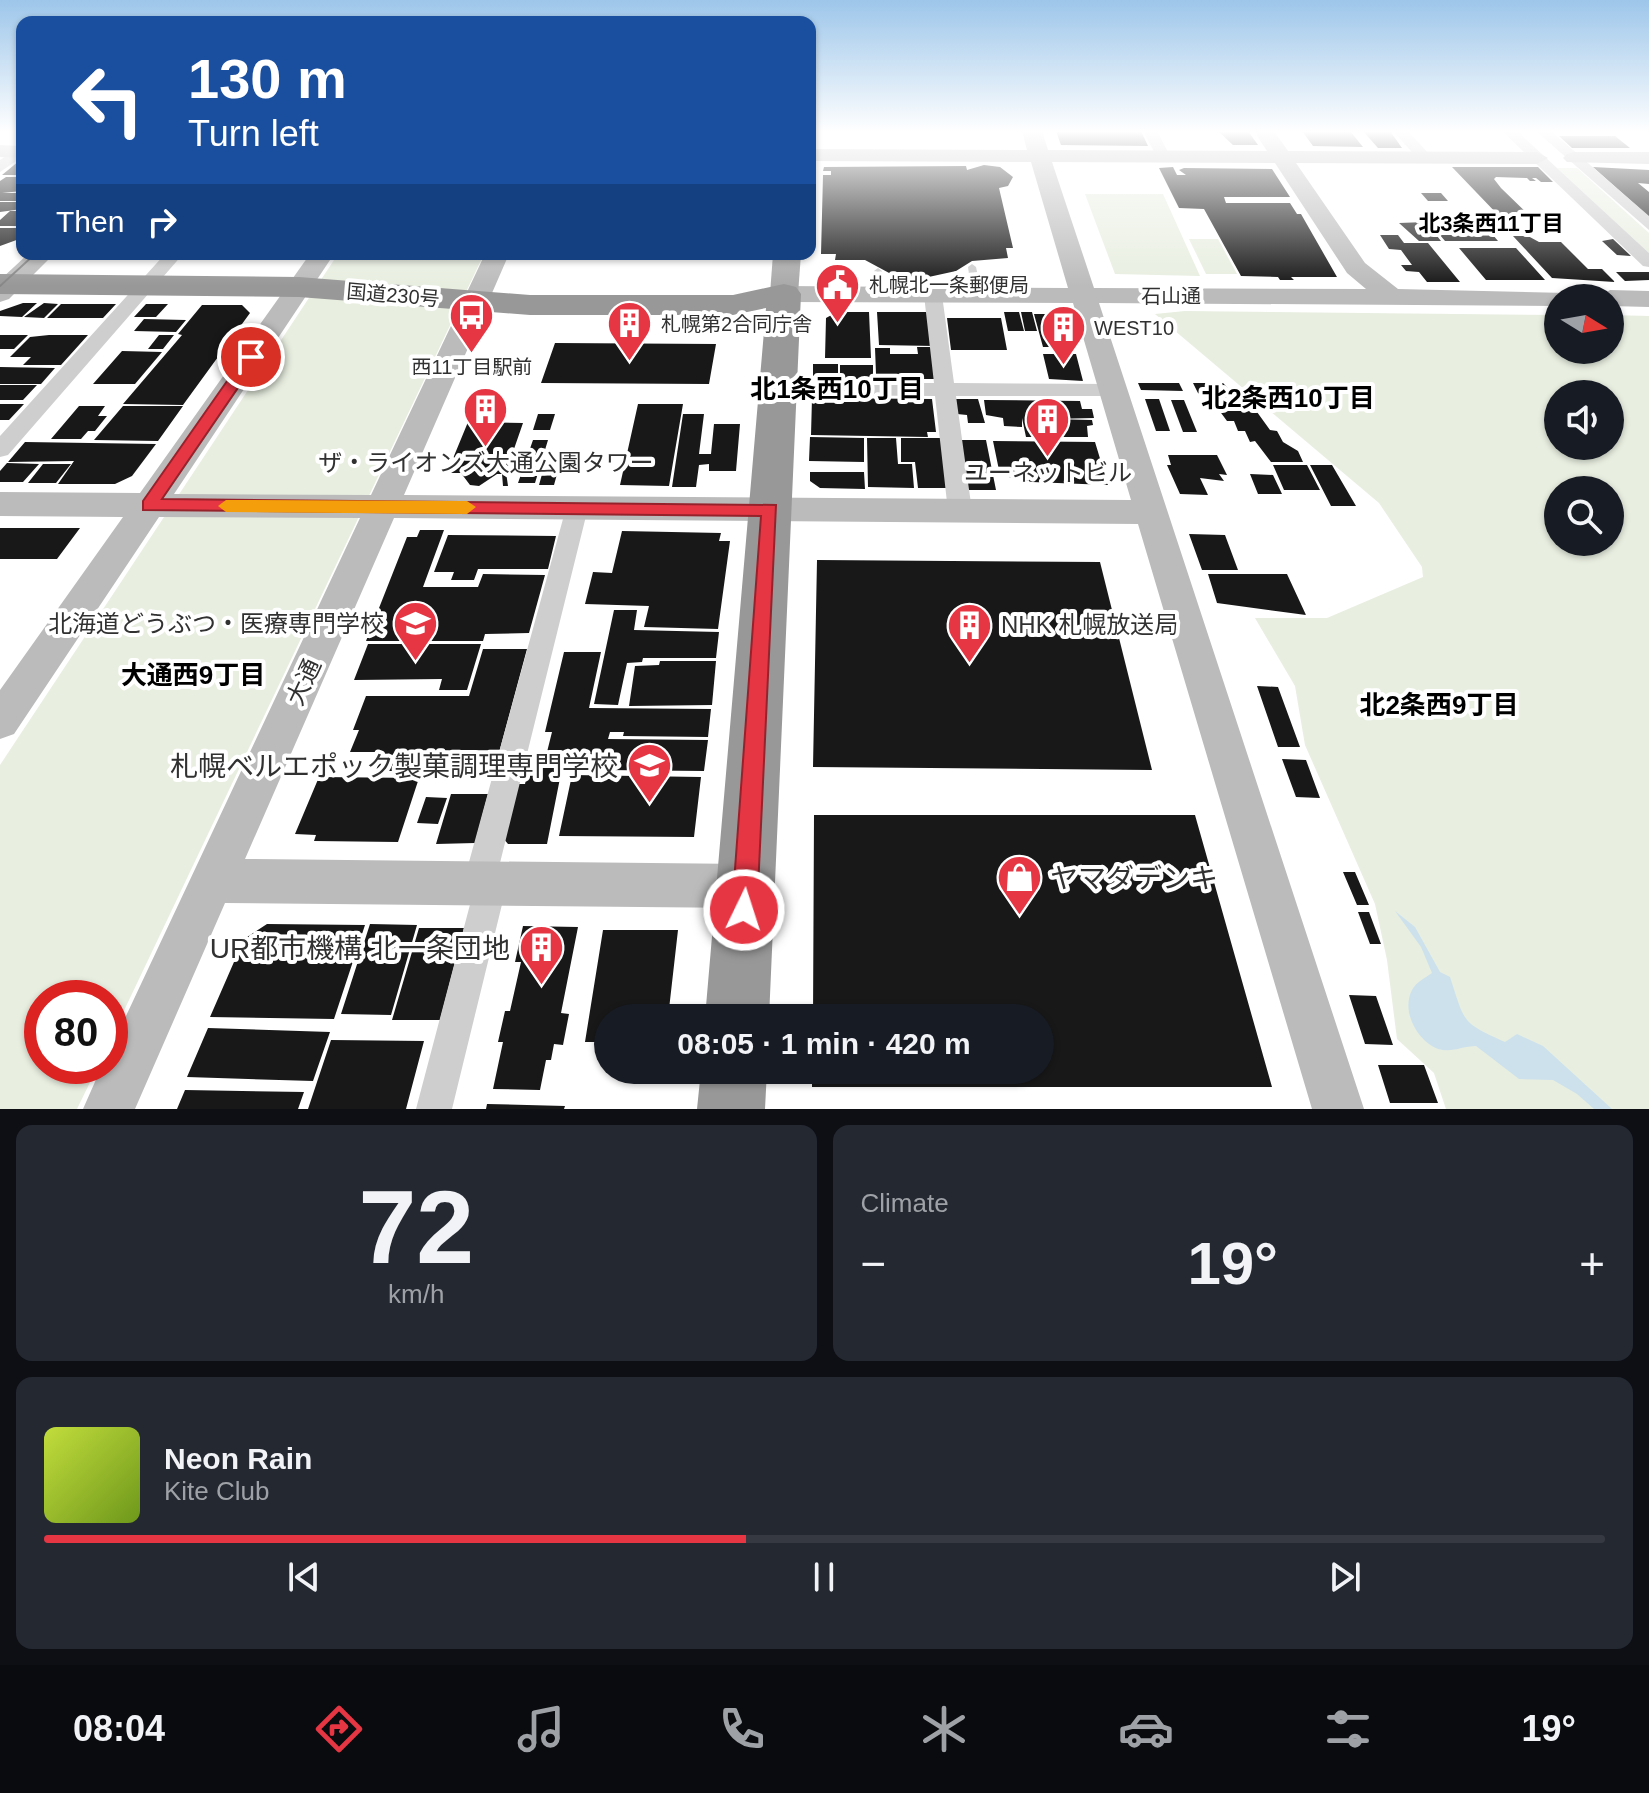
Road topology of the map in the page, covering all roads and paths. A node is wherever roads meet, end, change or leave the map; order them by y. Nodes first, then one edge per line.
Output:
1 (1048, 183) edge
2 (1308, 183) edge
3 (1564, 183) edge
4 (1602, 183) edge
5 (1649, 225) edge
6 (1649, 262) edge
7 (972, 267) dead end
8 (162, 268) edge
9 (13, 270) edge
10 (312, 270) edge
11 (786, 274) edge
12 (486, 278) edge
13 (933, 295) junction
14 (977, 295) junction
15 (1084, 296) junction
16 (1391, 297) junction
17 (1544, 298) edge
18 (1624, 298) edge
19 (1649, 299) edge
20 (778, 389) junction
21 (944, 390) junction
22 (1113, 390) junction
23 (0, 450) edge
24 (0, 504) edge
25 (149, 505) junction
26 (383, 507) junction
27 (577, 508) junction
28 (770, 510) junction
29 (960, 511) junction
30 (1151, 512) junction
31 (0, 722) edge
32 (213, 881) junction
33 (485, 884) junction
34 (746, 886) junction
35 (738, 1004) edge
36 (733, 1084) edge
37 (109, 1109) edge
38 (434, 1109) edge
39 (731, 1109) edge
40 (1338, 1109) edge

1 - 15 street
2 - 16 street
3 - 6 street
4 - 5 street
7 - 14 lane
8 - 9 highway, 国道230号
8 - 10 highway, 国道230号
8 - 23 street
10 - 12 highway, 国道230号
10 - 25 street
11 - 12 highway, 国道230号
11 - 13 street, 石山通
11 - 20 highway
12 - 26 street, 大通
13 - 14 street, 石山通
13 - 21 street
14 - 15 street, 石山通
15 - 16 street, 石山通
15 - 22 street
16 - 17 street, 石山通
18 - 19 street
20 - 21 street
20 - 28 highway
21 - 22 street
21 - 29 street
22 - 30 street
24 - 25 street
25 - 26 street
25 - 31 street
26 - 27 street
26 - 32 street, 大通
27 - 28 street
27 - 33 street
28 - 29 street
28 - 34 highway
29 - 30 street
30 - 40 street
32 - 33 street
32 - 37 street, 大通
33 - 34 street
33 - 38 street
34 - 35 highway
36 - 39 highway

